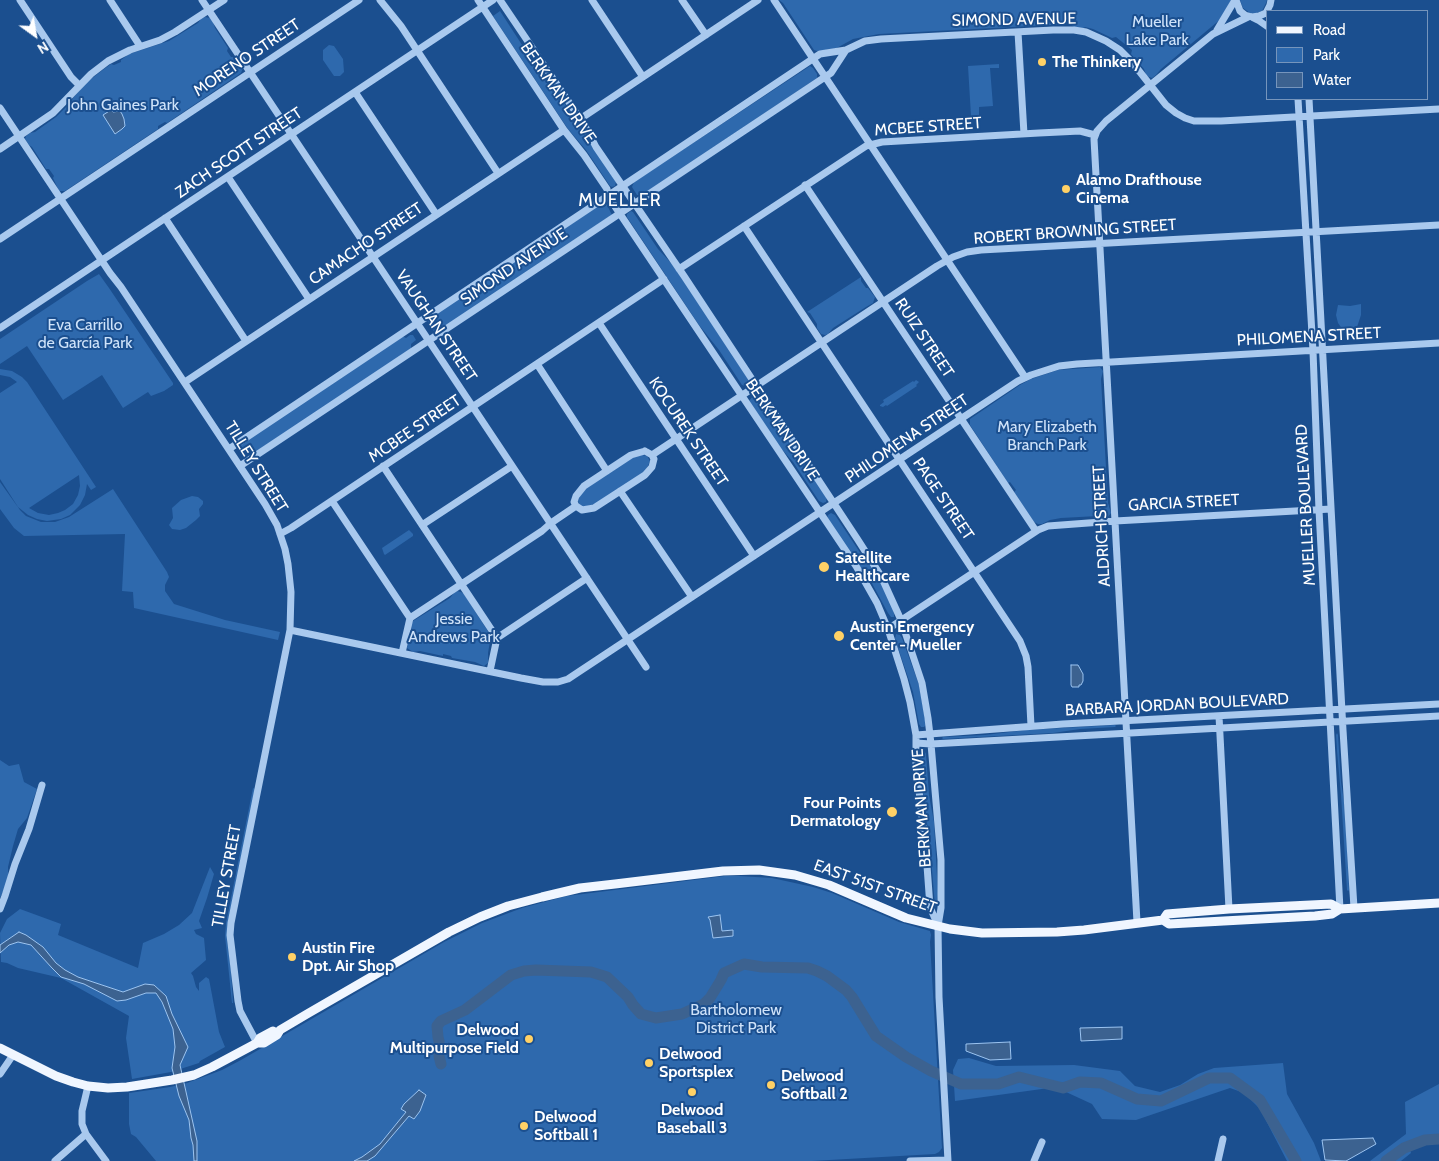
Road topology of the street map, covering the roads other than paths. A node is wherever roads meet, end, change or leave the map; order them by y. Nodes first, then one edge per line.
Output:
1 (20, 0) edge
2 (110, 0) edge
3 (202, 0) edge
4 (224, 0) edge
5 (359, 0) edge
6 (380, 0) edge
7 (478, 0) edge
8 (493, 0) edge
9 (500, 0) edge
10 (592, 0) edge
11 (682, 0) edge
12 (758, 0) edge
13 (774, 0) edge
14 (1235, 0) edge
15 (482, 7) junction
16 (209, 10) junction
17 (1266, 12) edge
18 (1250, 17) junction
19 (1266, 26) edge
20 (1018, 32) junction
21 (1213, 34) junction
22 (706, 35) junction
23 (140, 46) junction
24 (418, 50) junction
25 (846, 50) junction
26 (813, 59) junction
27 (250, 72) junction
28 (643, 77) junction
29 (825, 77) junction
30 (1150, 85) junction
31 (79, 86) junction
32 (355, 92) junction
33 (1298, 100) edge
34 (1309, 100) edge
35 (0, 108) edge
36 (1439, 109) edge
37 (1299, 116) junction
38 (1310, 116) junction
39 (580, 119) junction
40 (564, 130) junction
41 (292, 134) junction
42 (1024, 134) junction
43 (1095, 135) junction
44 (19, 136) junction
45 (871, 144) junction
46 (0, 149) edge
47 (498, 172) junction
48 (228, 176) junction
49 (806, 185) junction
50 (623, 186) junction
51 (608, 196) junction
52 (60, 199) junction
53 (635, 203) junction
54 (620, 213) junction
55 (436, 214) junction
56 (165, 218) junction
57 (1439, 225) edge
58 (744, 226) junction
59 (1317, 231) junction
60 (1306, 232) junction
61 (0, 239) edge
62 (1100, 243) junction
63 (373, 257) junction
64 (948, 260) junction
65 (102, 261) junction
66 (679, 269) junction
67 (664, 279) junction
68 (309, 299) junction
69 (883, 302) junction
70 (417, 323) junction
71 (599, 323) junction
72 (0, 328) edge
73 (428, 340) junction
74 (246, 341) junction
75 (822, 343) junction
76 (1439, 343) edge
77 (1323, 350) junction
78 (1313, 351) junction
79 (1106, 363) junction
80 (537, 364) junction
81 (1025, 377) junction
82 (185, 382) junction
83 (756, 386) junction
84 (743, 395) junction
85 (473, 407) junction
86 (961, 419) junction
87 (676, 440) junction
88 (229, 448) junction
89 (652, 455) junction
90 (900, 460) junction
91 (240, 466) junction
92 (384, 466) junction
93 (512, 466) junction
94 (607, 471) junction
95 (620, 491) junction
96 (332, 501) junction
97 (834, 504) junction
98 (576, 506) junction
99 (1332, 509) junction
100 (1319, 510) junction
101 (821, 513) junction
102 (1115, 521) junction
103 (551, 523) junction
104 (422, 525) junction
105 (1036, 531) junction
106 (280, 534) junction
107 (754, 556) junction
108 (974, 571) junction
109 (587, 578) junction
110 (462, 584) junction
111 (692, 597) junction
112 (410, 618) junction
113 (901, 620) junction
114 (888, 629) junction
115 (290, 630) junction
116 (497, 638) junction
117 (628, 640) junction
118 (402, 652) junction
119 (646, 667) dead end
120 (490, 671) junction
121 (1439, 704) edge
122 (1329, 710) junction
123 (1342, 710) junction
124 (1219, 716) junction
125 (1439, 716) edge
126 (1126, 721) junction
127 (1343, 721) junction
128 (1330, 722) junction
129 (1031, 726) junction
130 (1220, 728) junction
131 (1126, 733) junction
132 (930, 734) junction
133 (916, 739) junction
134 (931, 744) junction
135 (42, 785) dead end
136 (1439, 904) edge
137 (0, 908) edge
138 (1354, 908) junction
139 (1229, 909) junction
140 (1340, 909) junction
141 (1163, 920) junction
142 (1137, 922) junction
143 (938, 926) junction
144 (257, 1043) junction
145 (0, 1048) edge
146 (13, 1055) junction
147 (0, 1074) edge
148 (88, 1086) junction
149 (86, 1134) junction
150 (1223, 1139) dead end
151 (1042, 1142) dead end
152 (948, 1160) edge
153 (55, 1161) edge
154 (106, 1161) edge
155 (910, 1161) edge
156 (1034, 1161) edge
157 (1218, 1161) edge

1 - 31 street
2 - 23 street
3 - 16 street, VAUGHAN STREET
4 - 16 street
5 - 27 street, MORENO STREET
6 - 24 street
7 - 15 street, BERKMAN DRIVE
8 - 15 street, ZACH SCOTT STREET
9 - 39 street, BERKMAN DRIVE
10 - 28 street
11 - 22 street
12 - 22 street
13 - 26 street
14 - 18 street
14 - 21 street
15 - 24 street, ZACH SCOTT STREET
15 - 40 street, BERKMAN DRIVE
16 - 23 street
16 - 27 street, VAUGHAN STREET
17 - 18 street
18 - 19 street
18 - 21 street
20 - 25 street, SIMOND AVENUE
20 - 30 street, SIMOND AVENUE
20 - 42 street
21 - 30 street
22 - 28 street
23 - 31 street
24 - 32 street, ZACH SCOTT STREET
24 - 47 street
25 - 26 street, SIMOND AVENUE
25 - 29 street, SIMOND AVENUE
26 - 29 street
26 - 50 street, SIMOND AVENUE
27 - 41 street, VAUGHAN STREET
27 - 52 street, MORENO STREET
28 - 39 street
29 - 45 street
29 - 53 street, SIMOND AVENUE
30 - 37 street, SIMOND AVENUE
30 - 43 street
31 - 44 street
32 - 41 street, ZACH SCOTT STREET
32 - 55 street
33 - 37 street, MUELLER BOULEVARD
34 - 38 street, MUELLER BOULEVARD
35 - 44 street, TILLEY STREET
36 - 38 street, SIMOND AVENUE
37 - 38 street, SIMOND AVENUE
37 - 60 street, MUELLER BOULEVARD
38 - 59 street, MUELLER BOULEVARD
39 - 50 street, BERKMAN DRIVE
40 - 47 street, CAMACHO STREET
40 - 51 street, BERKMAN DRIVE
41 - 48 street, ZACH SCOTT STREET
41 - 63 street, VAUGHAN STREET
42 - 43 street, MCBEE STREET
42 - 45 street, MCBEE STREET
43 - 62 street, ALDRICH STREET
44 - 46 street
44 - 52 street, TILLEY STREET
45 - 49 street, MCBEE STREET
45 - 64 street
47 - 55 street, CAMACHO STREET
48 - 56 street, ZACH SCOTT STREET
48 - 68 street
49 - 58 street, MCBEE STREET
49 - 69 street, RUIZ STREET
50 - 51 street, SIMOND AVENUE
50 - 53 street, BERKMAN DRIVE
51 - 54 street, BERKMAN DRIVE
51 - 70 street, SIMOND AVENUE
52 - 61 street, MORENO STREET
52 - 65 street, TILLEY STREET
53 - 54 street, SIMOND AVENUE
53 - 66 street, BERKMAN DRIVE
54 - 67 street, BERKMAN DRIVE
54 - 73 street, SIMOND AVENUE
55 - 63 street, CAMACHO STREET
56 - 65 street, ZACH SCOTT STREET
56 - 74 street
57 - 59 street, ROBERT BROWNING STREET
58 - 66 street, MCBEE STREET
58 - 75 street, PAGE STREET
59 - 60 street, ROBERT BROWNING STREET
59 - 77 street, MUELLER BOULEVARD
60 - 62 street, ROBERT BROWNING STREET
60 - 78 street, MUELLER BOULEVARD
62 - 64 street, ROBERT BROWNING STREET
62 - 79 street, ALDRICH STREET
63 - 68 street, CAMACHO STREET
63 - 70 street, VAUGHAN STREET
64 - 69 street, ROBERT BROWNING STREET
64 - 81 street
65 - 72 street, ZACH SCOTT STREET
65 - 82 street, TILLEY STREET
66 - 83 street, BERKMAN DRIVE
67 - 71 street, MCBEE STREET
67 - 84 street, BERKMAN DRIVE
68 - 74 street, CAMACHO STREET
69 - 75 street, ROBERT BROWNING STREET
69 - 86 street, RUIZ STREET
70 - 73 street, VAUGHAN STREET
70 - 88 street, SIMOND AVENUE
71 - 80 street, MCBEE STREET
71 - 87 street, KOCUREK STREET
73 - 85 street, VAUGHAN STREET
73 - 91 street, SIMOND AVENUE
74 - 82 street, CAMACHO STREET
75 - 83 street, ROBERT BROWNING STREET
75 - 90 street, PAGE STREET
76 - 77 street, PHILOMENA STREET
77 - 78 street, PHILOMENA STREET
77 - 99 street, MUELLER BOULEVARD
78 - 79 street, PHILOMENA STREET
78 - 100 street, MUELLER BOULEVARD
79 - 81 street, PHILOMENA STREET
79 - 102 street, ALDRICH STREET
80 - 85 street, MCBEE STREET
80 - 94 street
81 - 86 street, PHILOMENA STREET
82 - 88 street, TILLEY STREET
83 - 84 street, ROBERT BROWNING STREET
83 - 97 street, BERKMAN DRIVE
84 - 87 street, ROBERT BROWNING STREET
84 - 101 street, BERKMAN DRIVE
85 - 92 street, MCBEE STREET
85 - 93 street, VAUGHAN STREET
86 - 90 street, PHILOMENA STREET
86 - 105 street, RUIZ STREET
87 - 89 street, ROBERT BROWNING STREET
87 - 107 street, KOCUREK STREET
88 - 91 street, TILLEY STREET
89 - 94 street, ROBERT BROWNING STREET
89 - 95 street
90 - 97 street, PHILOMENA STREET
90 - 108 street, PAGE STREET
91 - 106 street, TILLEY STREET
92 - 96 street, MCBEE STREET
92 - 104 street
93 - 103 street, VAUGHAN STREET
93 - 104 street
94 - 98 street, ROBERT BROWNING STREET
95 - 98 street
95 - 111 street
96 - 106 street, MCBEE STREET
96 - 112 street
97 - 101 street, PHILOMENA STREET
97 - 113 street, BERKMAN DRIVE
98 - 103 street
99 - 100 street, GARCIA STREET
99 - 123 street, MUELLER BOULEVARD
100 - 102 street, GARCIA STREET
100 - 122 street, MUELLER BOULEVARD
101 - 107 street, PHILOMENA STREET
101 - 114 street, BERKMAN DRIVE
102 - 105 street, GARCIA STREET
102 - 126 street, ALDRICH STREET
103 - 109 street, VAUGHAN STREET
103 - 110 street
104 - 110 street
105 - 108 street, GARCIA STREET
106 - 115 street, TILLEY STREET
107 - 111 street, PHILOMENA STREET
108 - 113 street, GARCIA STREET
108 - 129 street, PAGE STREET
109 - 116 street
109 - 117 street, VAUGHAN STREET
110 - 112 street
110 - 116 street
111 - 117 street, PHILOMENA STREET
112 - 118 street
113 - 114 street, GARCIA STREET
113 - 132 street, BERKMAN DRIVE
114 - 133 street, BERKMAN DRIVE
115 - 118 street, PHILOMENA STREET
115 - 144 street, TILLEY STREET
116 - 120 street
117 - 119 street, VAUGHAN STREET
117 - 120 street, PHILOMENA STREET
118 - 120 street, PHILOMENA STREET
121 - 123 street, BARBARA JORDAN BOULEVARD
122 - 123 street, BARBARA JORDAN BOULEVARD
122 - 124 street, BARBARA JORDAN BOULEVARD
122 - 128 street, MUELLER BOULEVARD
123 - 127 street, MUELLER BOULEVARD
124 - 126 street, BARBARA JORDAN BOULEVARD
124 - 130 street
125 - 127 street, BARBARA JORDAN BOULEVARD
126 - 129 street, BARBARA JORDAN BOULEVARD
126 - 131 street, ALDRICH STREET
127 - 128 street, BARBARA JORDAN BOULEVARD
127 - 138 street, MUELLER BOULEVARD
128 - 130 street, BARBARA JORDAN BOULEVARD
128 - 140 street, MUELLER BOULEVARD
129 - 132 street, BARBARA JORDAN BOULEVARD
130 - 131 street, BARBARA JORDAN BOULEVARD
130 - 139 street
131 - 134 street, BARBARA JORDAN BOULEVARD
131 - 142 street, ALDRICH STREET
132 - 133 street, BARBARA JORDAN BOULEVARD
132 - 134 street, BERKMAN DRIVE
133 - 134 street, BARBARA JORDAN BOULEVARD
133 - 143 street, BERKMAN DRIVE
134 - 143 street, BERKMAN DRIVE
135 - 137 street
136 - 138 main road, EAST 51ST STREET
138 - 140 main road, EAST 51ST STREET
139 - 140 main road, EAST 51ST STREET
139 - 141 main road, EAST 51ST STREET
140 - 141 main road, EAST 51ST STREET
141 - 142 main road, EAST 51ST STREET
142 - 143 main road, EAST 51ST STREET
143 - 144 main road, EAST 51ST STREET
143 - 152 street, BERKMAN DRIVE
144 - 148 main road, EAST 51ST STREET
145 - 146 main road, EAST 51ST STREET
146 - 147 street
146 - 148 main road, EAST 51ST STREET
148 - 149 street
149 - 153 street
149 - 154 street
150 - 157 street
151 - 156 street
152 - 155 street

